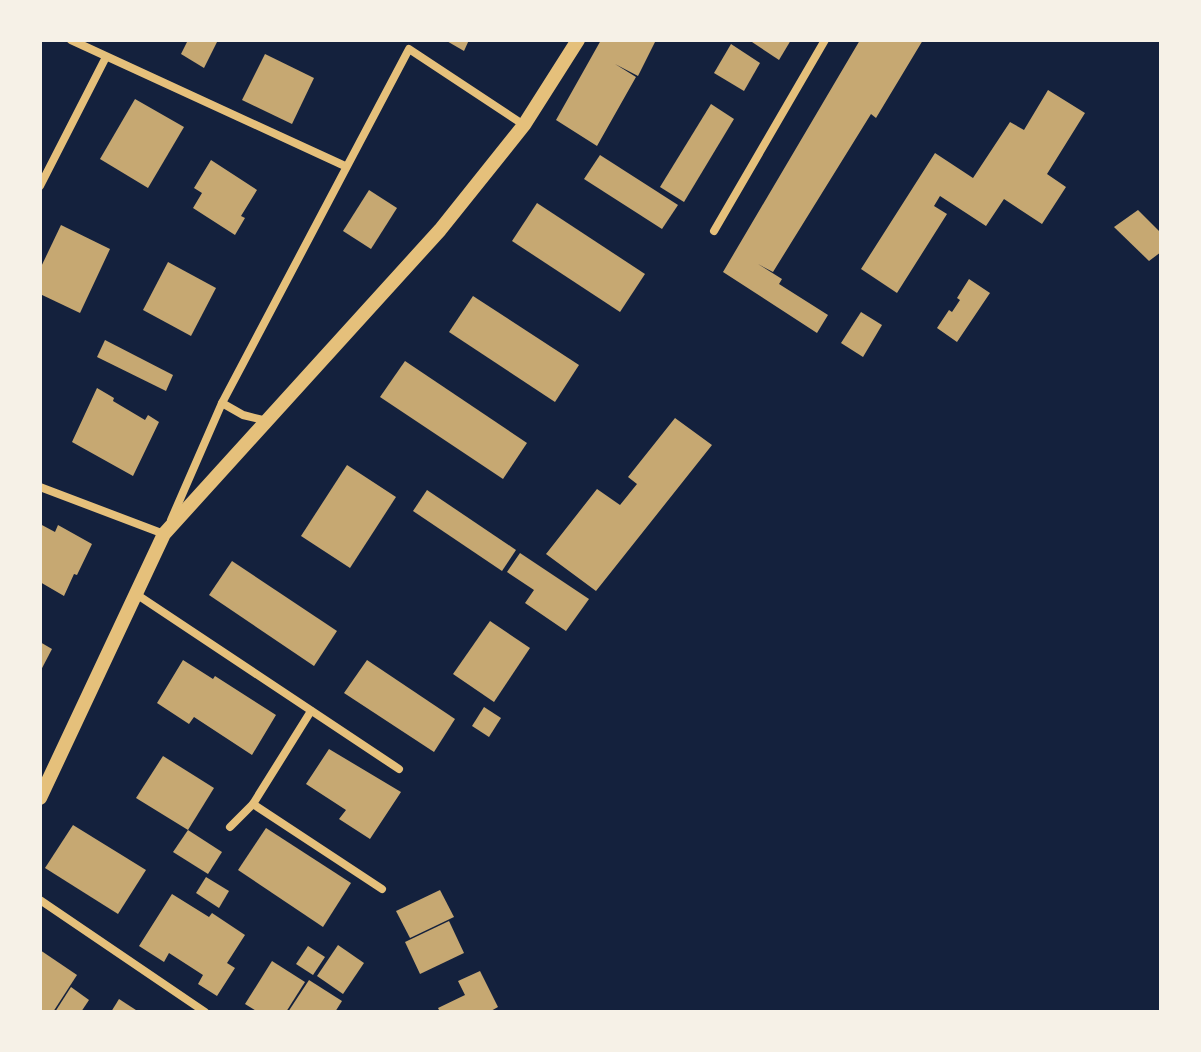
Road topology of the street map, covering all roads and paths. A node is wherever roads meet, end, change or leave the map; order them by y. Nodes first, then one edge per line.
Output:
1 (71, 40) edge
2 (578, 40) edge
3 (825, 40) edge
4 (106, 57) junction
5 (524, 125) junction
6 (345, 166) junction
7 (40, 186) edge
8 (714, 231) dead end
9 (222, 403) junction
10 (267, 421) junction
11 (40, 487) edge
12 (164, 534) junction
13 (136, 594) junction
14 (311, 711) junction
15 (399, 769) dead end
16 (40, 798) edge
17 (253, 804) junction
18 (230, 827) dead end
19 (382, 889) dead end
20 (40, 900) edge
21 (205, 1012) edge

1 - 4 street
2 - 5 street
3 - 8 street
4 - 6 street
4 - 7 street
5 - 6 street
5 - 10 street
6 - 9 street
9 - 10 street
9 - 12 street
10 - 12 street
11 - 12 street
12 - 13 street
13 - 14 street
13 - 16 street
14 - 15 street
14 - 17 street
17 - 18 street
17 - 19 street
20 - 21 street

